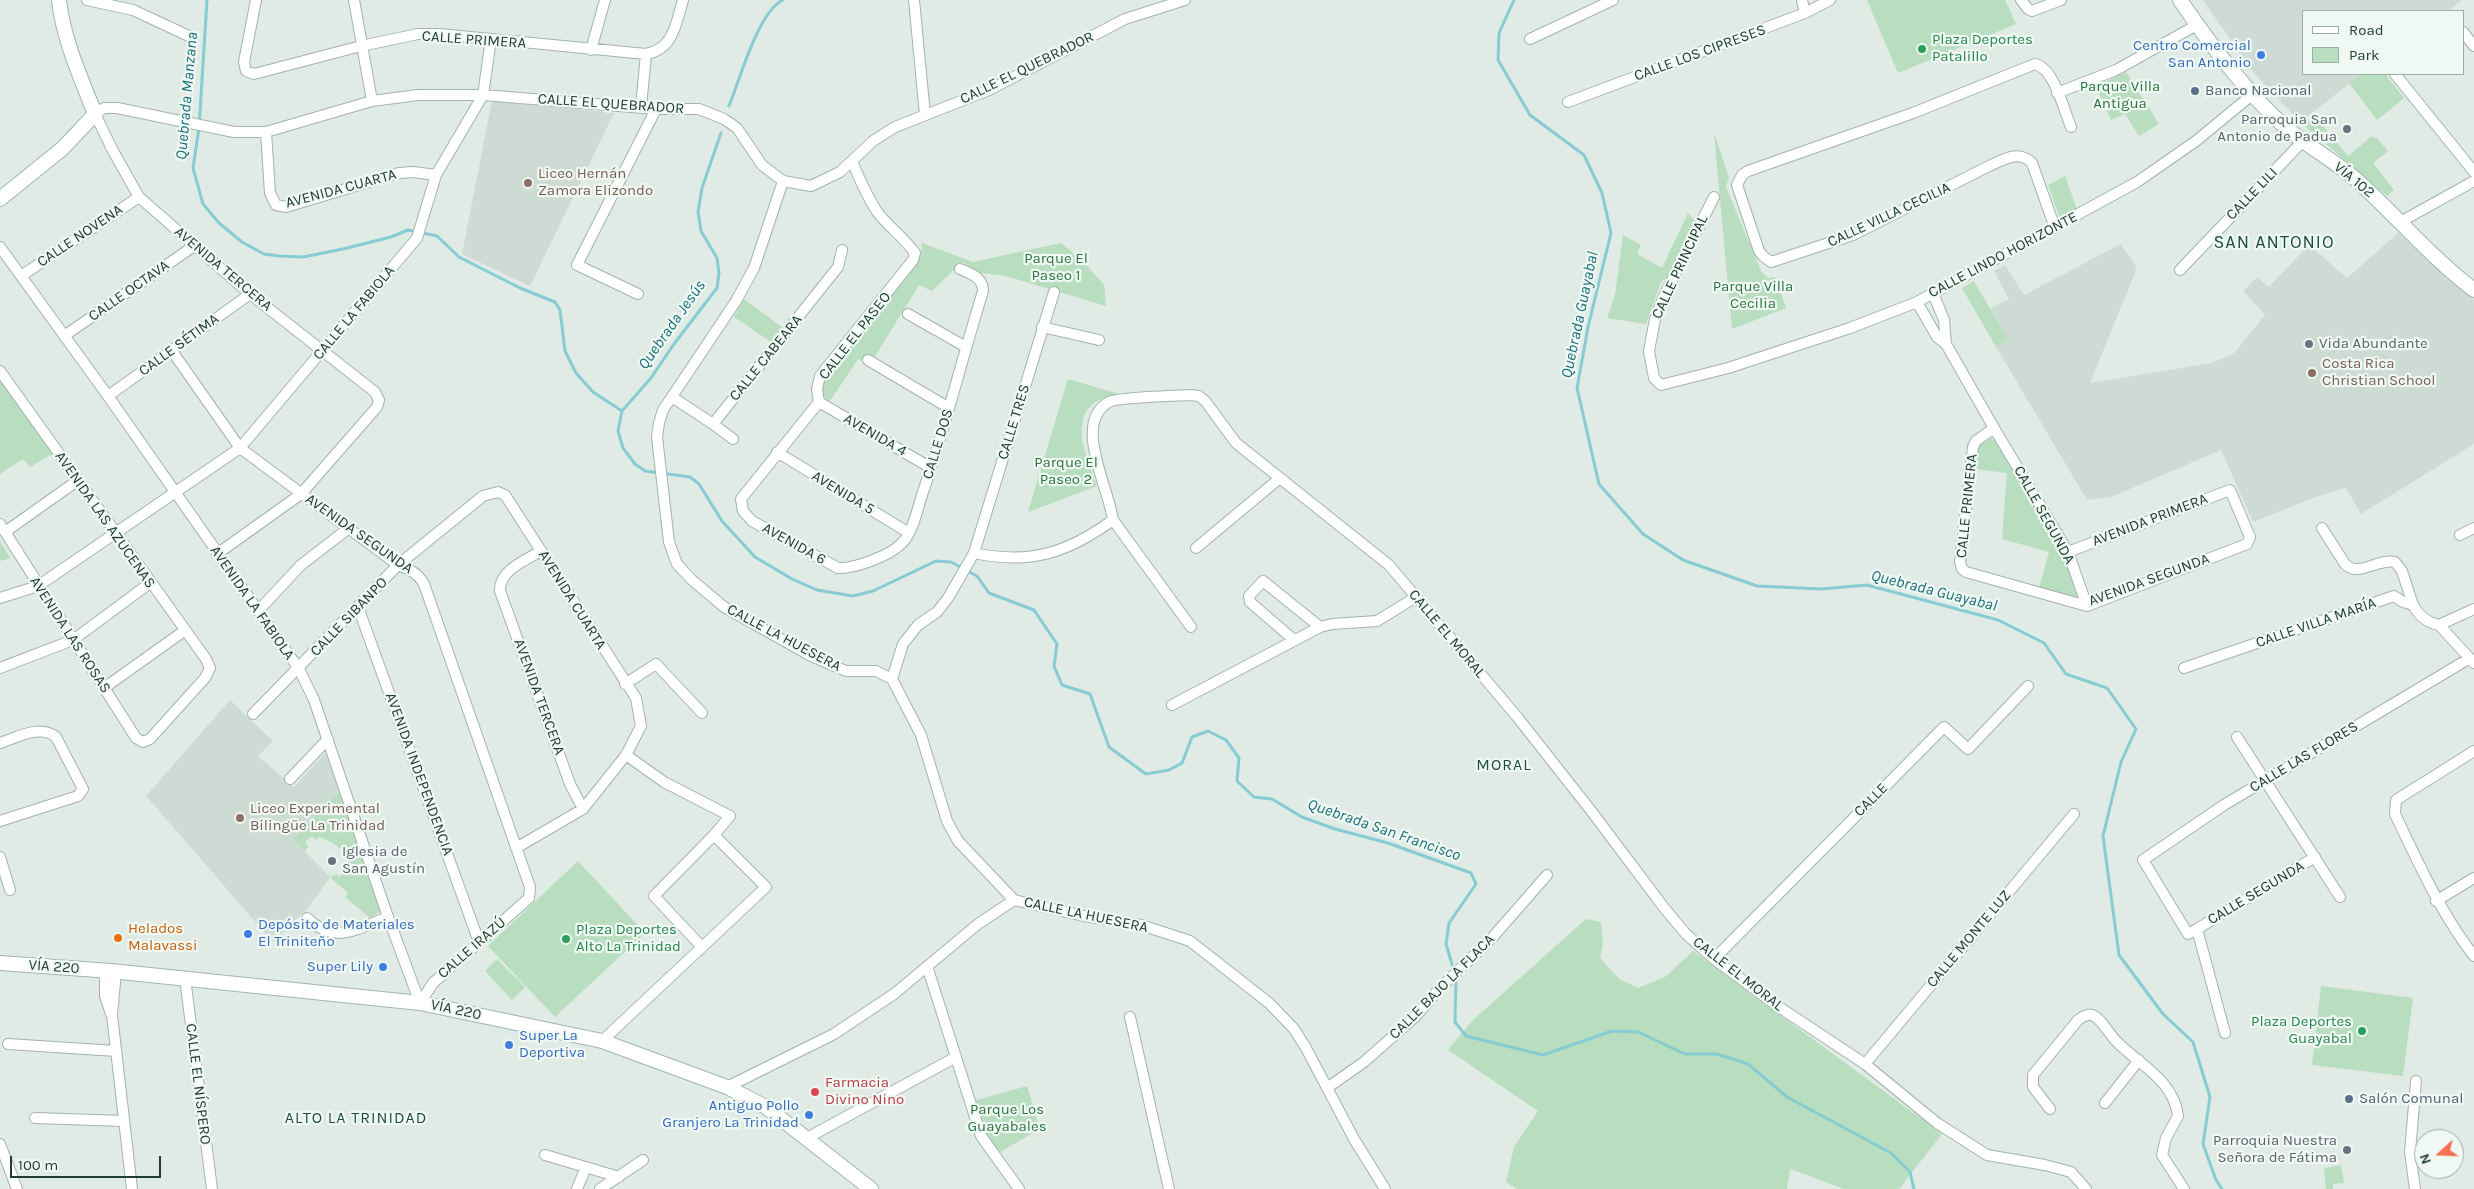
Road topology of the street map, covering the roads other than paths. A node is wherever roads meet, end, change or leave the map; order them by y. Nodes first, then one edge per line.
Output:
1 (59, 0) edge
2 (87, 0) edge
3 (256, 0) edge
4 (354, 0) edge
5 (605, 0) edge
6 (683, 0) edge
7 (914, 0) edge
8 (1185, 0) edge
9 (1613, 0) edge
10 (1802, 0) edge
11 (1830, 0) edge
12 (2021, 0) edge
13 (2061, 0) edge
14 (2180, 0) edge
15 (130, 4) edge
16 (1805, 14) junction
17 (2197, 25) junction
18 (2464, 33) edge
19 (193, 38) dead end
20 (1530, 39) dead end
21 (492, 40) junction
22 (361, 46) junction
23 (2474, 46) edge
24 (591, 50) junction
25 (646, 54) junction
26 (2396, 75) edge
27 (2058, 93) junction
28 (2253, 94) junction
29 (483, 95) junction
30 (372, 102) junction
31 (1568, 102) dead end
32 (641, 107) junction
33 (656, 109) junction
34 (95, 114) junction
35 (925, 114) junction
36 (2070, 127) dead end
37 (266, 132) junction
38 (2303, 141) junction
39 (852, 161) junction
40 (2474, 172) edge
41 (436, 175) junction
42 (783, 181) junction
43 (2474, 181) edge
44 (139, 197) junction
45 (1714, 197) dead end
46 (0, 199) edge
47 (2402, 221) junction
48 (2055, 228) junction
49 (194, 246) junction
50 (0, 247) edge
51 (842, 250) dead end
52 (960, 268) dead end
53 (2180, 270) dead end
54 (21, 276) junction
55 (2474, 290) edge
56 (1054, 292) dead end
57 (1933, 293) junction
58 (250, 294) junction
59 (638, 294) dead end
60 (1916, 302) junction
61 (908, 314) dead end
62 (1042, 327) junction
63 (64, 336) junction
64 (1099, 340) dead end
65 (1946, 344) junction
66 (966, 347) junction
67 (172, 351) junction
68 (322, 351) junction
69 (868, 360) dead end
70 (1728, 368) joint
71 (0, 371) edge
72 (108, 396) junction
73 (672, 397) junction
74 (819, 402) junction
75 (949, 408) junction
76 (713, 424) junction
77 (1994, 428) junction
78 (734, 439) dead end
79 (240, 448) junction
80 (778, 452) junction
81 (931, 468) junction
82 (1280, 478) junction
83 (77, 481) junction
84 (498, 492) joint
85 (2232, 492) joint
86 (174, 493) junction
87 (301, 494) junction
88 (743, 511) joint
89 (1113, 520) junction
90 (2, 528) edge
91 (350, 528) junction
92 (2322, 528) dead end
93 (2474, 528) edge
94 (909, 533) junction
95 (115, 534) junction
96 (2460, 535) dead end
97 (1196, 548) dead end
98 (541, 551) junction
99 (2068, 552) junction
100 (974, 553) junction
101 (217, 554) junction
102 (398, 565) junction
103 (1962, 569) joint
104 (150, 583) junction
105 (38, 586) junction
106 (1416, 597) junction
107 (0, 598) edge
108 (2413, 605) junction
109 (2087, 606) junction
110 (358, 607) junction
111 (2474, 609) edge
112 (258, 611) junction
113 (2440, 625) junction
114 (1191, 627) dead end
115 (1320, 628) junction
116 (184, 631) junction
117 (73, 640) junction
118 (1294, 640) junction
119 (2472, 661) edge
120 (0, 668) edge
121 (2184, 668) dead end
122 (299, 669) junction
123 (892, 678) junction
124 (625, 684) junction
125 (2028, 686) dead end
126 (104, 688) junction
127 (1172, 705) dead end
128 (702, 713) dead end
129 (253, 714) dead end
130 (2237, 737) dead end
131 (328, 740) junction
132 (143, 742) joint
133 (0, 743) edge
134 (2474, 752) edge
135 (626, 755) junction
136 (290, 779) dead end
137 (2265, 780) junction
138 (583, 809) junction
139 (2074, 814) dead end
140 (0, 821) edge
141 (714, 836) junction
142 (516, 848) junction
143 (0, 857) edge
144 (2314, 858) junction
145 (1547, 875) dead end
146 (2474, 878) edge
147 (10, 890) dead end
148 (2340, 897) dead end
149 (529, 898) joint
150 (1014, 900) junction
151 (2436, 901) junction
152 (388, 917) junction
153 (306, 918) dead end
154 (2197, 929) junction
155 (479, 942) junction
156 (702, 946) junction
157 (2474, 956) edge
158 (1714, 959) junction
159 (0, 963) edge
160 (927, 966) junction
161 (110, 971) junction
162 (185, 978) junction
163 (420, 1003) junction
164 (1130, 1017) dead end
165 (2225, 1034) dead end
166 (602, 1041) junction
167 (8, 1044) dead end
168 (116, 1051) junction
169 (956, 1057) junction
170 (2139, 1060) junction
171 (1865, 1064) junction
172 (2416, 1082) dead end
173 (727, 1087) junction
174 (1327, 1088) junction
175 (2105, 1103) dead end
176 (2050, 1108) dead end
177 (35, 1118) dead end
178 (124, 1121) junction
179 (807, 1138) junction
180 (0, 1144) edge
181 (545, 1155) dead end
182 (644, 1160) dead end
183 (586, 1167) junction
184 (619, 1177) junction
185 (14, 1188) edge
186 (132, 1189) edge
187 (212, 1189) edge
188 (577, 1189) edge
189 (600, 1189) edge
190 (871, 1189) edge
191 (1019, 1189) edge
192 (1169, 1189) edge
193 (1385, 1189) edge
194 (2086, 1189) edge
195 (2184, 1189) edge
196 (2415, 1189) edge

1 - 34 main road
2 - 15 street
3 - 22 street, CALLE PRIMERA
4 - 22 street
5 - 24 street
6 - 25 street
7 - 35 street
8 - 35 street, CALLE EL QUEBRADOR
9 - 20 street
10 - 16 street
11 - 16 street, CALLE LOS CIPRESES
12 - 13 street
14 - 17 main road, VÍA 102
15 - 19 street
16 - 31 street, CALLE LOS CIPRESES
17 - 27 street
17 - 28 main road, VÍA 102
18 - 23 street
21 - 22 street, CALLE PRIMERA
21 - 24 street, CALLE PRIMERA
21 - 29 street
22 - 30 street
24 - 25 street, CALLE PRIMERA
25 - 32 street
26 - 40 street
27 - 36 street
27 - 48 street, CALLE VILLA CECILIA
28 - 38 main road, VÍA 102
28 - 48 street, CALLE LINDO HORIZONTE
29 - 30 street, CALLE EL QUEBRADOR
29 - 32 street, CALLE EL QUEBRADOR
29 - 41 street, CALLE LA FABIOLA
30 - 37 street, CALLE EL QUEBRADOR
32 - 33 street, CALLE EL QUEBRADOR
33 - 42 street, CALLE EL QUEBRADOR
33 - 59 street
34 - 37 street, CALLE EL QUEBRADOR
34 - 44 street, AVENIDA TERCERA
34 - 46 main road
35 - 39 street, CALLE EL QUEBRADOR
37 - 41 street, AVENIDA CUARTA
38 - 47 main road, VÍA 102
38 - 53 street, CALLE LILI
39 - 42 street, CALLE EL QUEBRADOR
39 - 74 street, CALLE EL PASEO
41 - 68 street, CALLE LA FABIOLA
42 - 73 street, CALLE LA HUESERA
43 - 47 street
44 - 49 street, AVENIDA TERCERA
44 - 54 street, CALLE NOVENA
45 - 70 street, CALLE PRINCIPAL
47 - 55 main road, VÍA 102
48 - 57 street, CALLE LINDO HORIZONTE
49 - 58 street, AVENIDA TERCERA
49 - 63 street, CALLE OCTAVA
50 - 54 street, AVENIDA LA FABIOLA
51 - 76 street, CALLE CABEARA
52 - 66 street, CALLE DOS
54 - 63 street, AVENIDA LA FABIOLA
56 - 62 street, CALLE TRES
57 - 60 street, CALLE LINDO HORIZONTE
57 - 65 street
58 - 67 street, CALLE SÉTIMA
58 - 68 street, AVENIDA TERCERA
60 - 65 street
60 - 70 street, CALLE LINDO HORIZONTE
61 - 66 street
62 - 64 street
62 - 100 street, CALLE TRES
63 - 72 street, AVENIDA LA FABIOLA
65 - 77 street
66 - 75 street, CALLE DOS
67 - 72 street, CALLE SÉTIMA
67 - 79 street, AVENIDA SEGUNDA
68 - 79 street, CALLE LA FABIOLA
68 - 87 street, AVENIDA TERCERA
69 - 75 street
71 - 83 street, AVENIDA LAS AZUCENAS
72 - 86 street, AVENIDA LA FABIOLA
73 - 76 street
73 - 123 street, CALLE LA HUESERA
74 - 80 street, CALLE EL PASEO
74 - 81 street, AVENIDA 4
75 - 81 street, CALLE DOS
76 - 78 street
77 - 99 street, CALLE SEGUNDA
77 - 103 street, CALLE PRIMERA
79 - 86 street, CALLE LA FABIOLA
79 - 87 street, AVENIDA SEGUNDA
80 - 88 street, CALLE EL PASEO
80 - 94 street, AVENIDA 5
81 - 94 street, CALLE DOS
82 - 89 street, CALLE EL MORAL
82 - 97 street
82 - 106 street, CALLE EL MORAL
83 - 90 street
83 - 95 street, AVENIDA LAS AZUCENAS
84 - 98 street, AVENIDA CUARTA
84 - 102 street, CALLE SIBANPO
85 - 99 street, AVENIDA PRIMERA
85 - 109 street, AVENIDA SEGUNDA
86 - 95 street, CALLE LA FABIOLA
86 - 101 street, AVENIDA LA FABIOLA
87 - 91 street, AVENIDA SEGUNDA
87 - 101 street
88 - 94 street, AVENIDA 6
89 - 100 street
89 - 114 street
90 - 105 street, AVENIDA LAS ROSAS
91 - 102 street, AVENIDA SEGUNDA
91 - 112 street
92 - 108 street
93 - 96 street
95 - 104 street, AVENIDA LAS AZUCENAS
95 - 105 street, CALLE LA FABIOLA
98 - 124 street, AVENIDA CUARTA
98 - 138 street, AVENIDA TERCERA
99 - 109 street, CALLE SEGUNDA
100 - 123 street
101 - 112 street, AVENIDA LA FABIOLA
102 - 110 street, CALLE SIBANPO
102 - 142 street, AVENIDA SEGUNDA
103 - 109 street, AVENIDA SEGUNDA
104 - 116 street, AVENIDA LAS AZUCENAS
104 - 117 street
105 - 107 street, CALLE LA FABIOLA
105 - 117 street, AVENIDA LAS ROSAS
106 - 115 street
106 - 158 street, CALLE EL MORAL
108 - 113 street, CALLE VILLA MARÍA
108 - 121 street, CALLE VILLA MARÍA
110 - 122 street, CALLE SIBANPO
110 - 155 street, AVENIDA INDEPENDENCIA
111 - 113 street
112 - 122 street, AVENIDA LA FABIOLA
113 - 119 street
115 - 118 street
115 - 118 street
116 - 126 street
116 - 132 street, AVENIDA LAS AZUCENAS
117 - 120 street
117 - 126 street, AVENIDA LAS ROSAS
118 - 127 street
119 - 137 street, CALLE LAS FLORES
122 - 129 street, CALLE SIBANPO
122 - 131 street, AVENIDA LA FABIOLA
123 - 150 street, CALLE LA HUESERA
124 - 128 street
124 - 135 street, AVENIDA CUARTA
125 - 158 street, CALLE
126 - 132 street, AVENIDA LAS ROSAS
130 - 137 street
131 - 136 street
131 - 152 street, AVENIDA LA FABIOLA
133 - 140 street
134 - 151 street
135 - 138 street
135 - 141 street
137 - 144 street
137 - 154 street, CALLE LAS FLORES
138 - 142 street
139 - 171 street, CALLE MONTE LUZ
141 - 156 street
141 - 156 street
142 - 149 street, AVENIDA SEGUNDA
143 - 147 street
144 - 148 street
144 - 154 street, CALLE SEGUNDA
145 - 174 street, CALLE BAJO LA FLACA
146 - 151 street
149 - 155 street, CALLE IRAZÚ
150 - 160 street
150 - 174 street, CALLE LA HUESERA
151 - 157 street
152 - 153 street
152 - 163 street, AVENIDA LA FABIOLA
154 - 165 street
155 - 163 street, CALLE IRAZÚ
156 - 166 street
158 - 171 street, CALLE EL MORAL
159 - 161 main road, VÍA 220
160 - 169 street
160 - 173 street
161 - 162 main road, VÍA 220
161 - 168 street
162 - 163 main road, VÍA 220
162 - 187 street, CALLE EL NÍSPERO
163 - 166 main road, VÍA 220
164 - 192 street
166 - 173 main road, VÍA 220
167 - 168 street
168 - 178 street
169 - 179 street
169 - 191 street
170 - 175 street
170 - 176 street
170 - 195 street
171 - 194 street, CALLE EL MORAL
172 - 196 street
173 - 179 main road, VÍA 220
174 - 193 street, CALLE LA HUESERA
177 - 178 street
178 - 186 street
179 - 190 main road, VÍA 220
180 - 185 street
181 - 183 street
182 - 184 street
183 - 184 street
183 - 188 street
184 - 189 street

